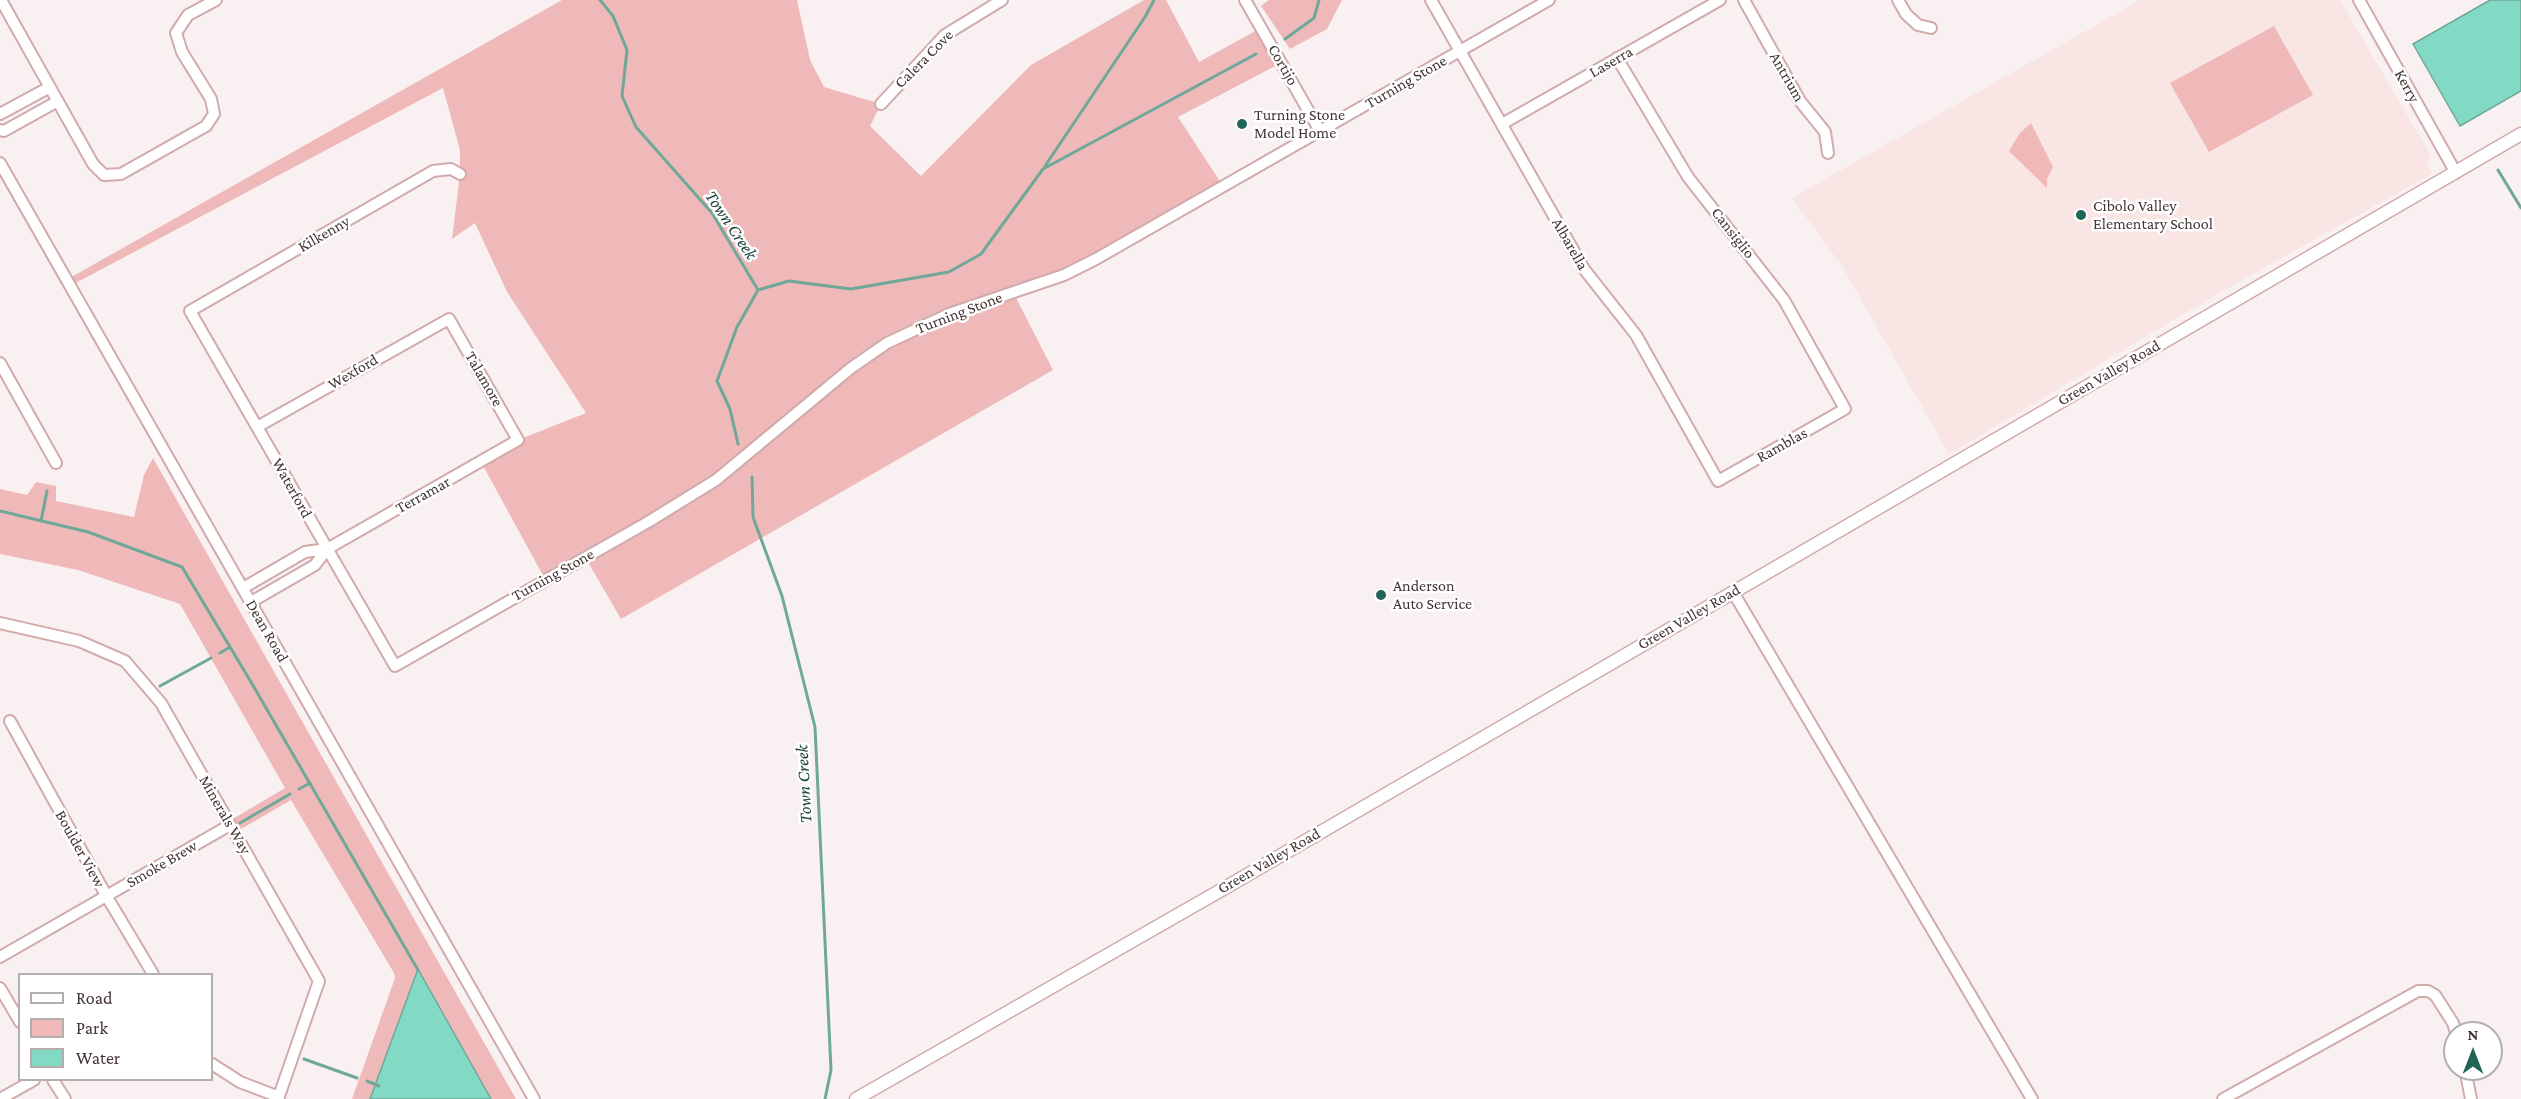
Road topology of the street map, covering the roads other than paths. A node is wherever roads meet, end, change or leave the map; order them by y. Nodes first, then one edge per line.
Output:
1 (1, 0) edge
2 (216, 0) edge
3 (1002, 0) edge
4 (1245, 0) edge
5 (1431, 0) edge
6 (1549, 0) edge
7 (1720, 0) edge
8 (1744, 0) edge
9 (1898, 0) edge
10 (2359, 0) edge
11 (1931, 28) dead end
12 (1460, 51) junction
13 (1617, 58) junction
14 (50, 87) junction
15 (58, 101) junction
16 (881, 104) dead end
17 (0, 114) edge
18 (1502, 124) junction
19 (0, 130) edge
20 (1320, 131) junction
21 (2521, 134) edge
22 (1828, 153) dead end
23 (0, 163) edge
24 (2456, 173) junction
25 (460, 174) dead end
26 (190, 310) joint
27 (449, 319) joint
28 (0, 363) edge
29 (1845, 409) joint
30 (258, 427) junction
31 (518, 440) joint
32 (56, 463) dead end
33 (1718, 481) joint
34 (327, 549) junction
35 (243, 588) junction
36 (1733, 592) junction
37 (251, 602) junction
38 (0, 623) edge
39 (394, 666) joint
40 (10, 721) dead end
41 (230, 825) junction
42 (107, 897) junction
43 (0, 957) edge
44 (152, 973) edge
45 (0, 988) edge
46 (18, 1019) edge
47 (2452, 1021) edge
48 (213, 1065) edge
49 (32, 1081) edge
50 (54, 1081) edge
51 (2467, 1081) edge
52 (278, 1098) edge
53 (0, 1099) edge
54 (64, 1099) edge
55 (534, 1099) edge
56 (856, 1099) edge
57 (2032, 1099) edge
58 (2223, 1099) edge
59 (2471, 1099) edge

1 - 14 street
2 - 15 street
3 - 16 street, Calera Cove
4 - 20 street, Cortijo
5 - 12 street, Albarella
6 - 12 street, Turning Stone
7 - 13 street, Laserra
8 - 22 street, Antrium
9 - 11 street
10 - 24 street, Kerry
12 - 18 street, Albarella
12 - 20 street, Turning Stone
13 - 18 street, Laserra
13 - 29 street, Cansiglio
14 - 15 street
14 - 17 street
15 - 19 street
18 - 33 street, Albarella
20 - 39 street, Turning Stone
21 - 24 street, Green Valley Road
23 - 35 street, Dean Road
24 - 36 street, Green Valley Road
25 - 26 street, Kilkenny
26 - 30 street, Waterford
27 - 30 street, Wexford
27 - 31 street, Talamore
28 - 32 street
29 - 33 street, Ramblas
30 - 34 street, Waterford
31 - 34 street, Terramar
34 - 35 street, Terramar
34 - 37 street, Terramar
34 - 39 street, Waterford
35 - 37 street, Dean Road
36 - 56 street, Green Valley Road
36 - 57 street
37 - 55 street, Dean Road
38 - 41 street, Minerals Way
40 - 42 street, Boulder View
41 - 42 street, Smoke Brew
41 - 52 street, Minerals Way
42 - 43 street, Smoke Brew
42 - 44 street, Boulder View
45 - 46 street
47 - 58 street
48 - 52 street
49 - 53 street
50 - 54 street
51 - 59 street

